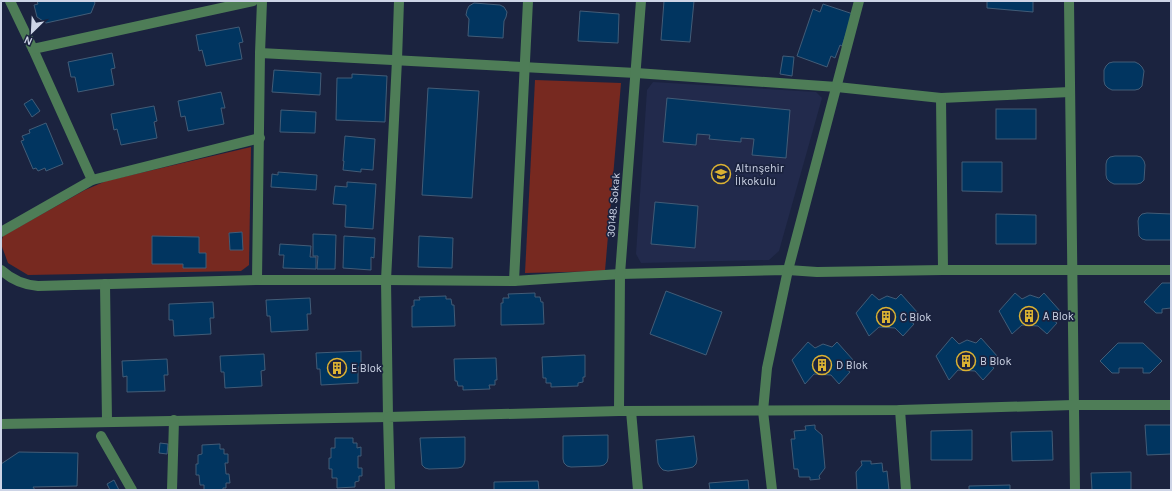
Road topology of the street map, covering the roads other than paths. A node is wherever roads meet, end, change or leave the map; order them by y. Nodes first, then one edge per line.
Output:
1 (10, 1) edge
2 (253, 1) edge
3 (262, 1) edge
4 (398, 1) edge
5 (528, 1) edge
6 (641, 1) edge
7 (859, 1) edge
8 (1069, 1) edge
9 (33, 49) junction
10 (260, 53) junction
11 (397, 60) junction
12 (525, 66) junction
13 (636, 73) junction
14 (837, 87) junction
15 (1070, 92) junction
16 (941, 98) junction
17 (260, 138) junction
18 (92, 180) junction
19 (1, 232) edge
20 (1, 270) edge
21 (788, 270) junction
22 (943, 270) junction
23 (1072, 270) junction
24 (1171, 270) edge
25 (620, 274) junction
26 (257, 280) junction
27 (386, 280) junction
28 (514, 281) junction
29 (105, 284) junction
30 (1073, 405) junction
31 (1171, 405) edge
32 (900, 410) junction
33 (619, 411) junction
34 (632, 411) junction
35 (763, 411) junction
36 (388, 417) junction
37 (174, 420) junction
38 (107, 421) junction
39 (1, 424) edge
40 (101, 436) dead end
41 (132, 490) edge
42 (172, 490) edge
43 (390, 490) edge
44 (638, 490) edge
45 (772, 490) edge
46 (906, 490) edge
47 (1075, 490) edge

1 - 9 street
2 - 9 street
3 - 10 street
4 - 11 street
5 - 12 street
6 - 13 street, 30148. Sokak
7 - 14 street
8 - 15 street
9 - 18 street
10 - 11 street
10 - 17 street
11 - 12 street
11 - 27 street
12 - 13 street
12 - 28 street
13 - 14 street
13 - 25 street, 30148. Sokak
14 - 16 street
14 - 21 street
15 - 16 street
15 - 23 street
16 - 22 street
17 - 18 street
17 - 26 street
18 - 19 street
20 - 29 street
21 - 22 street
21 - 25 street
21 - 35 street
22 - 23 street
23 - 24 street
23 - 30 street
25 - 28 street
25 - 33 street, 30148. Sokak
26 - 27 street
26 - 29 street
27 - 28 street
27 - 36 street
29 - 38 street
30 - 31 street
30 - 32 street
30 - 47 street
32 - 35 street
32 - 46 street
33 - 34 street
33 - 36 street
34 - 35 street
34 - 44 street
35 - 45 street
36 - 37 street
36 - 43 street
37 - 38 street
37 - 42 street
38 - 39 street
40 - 41 street

